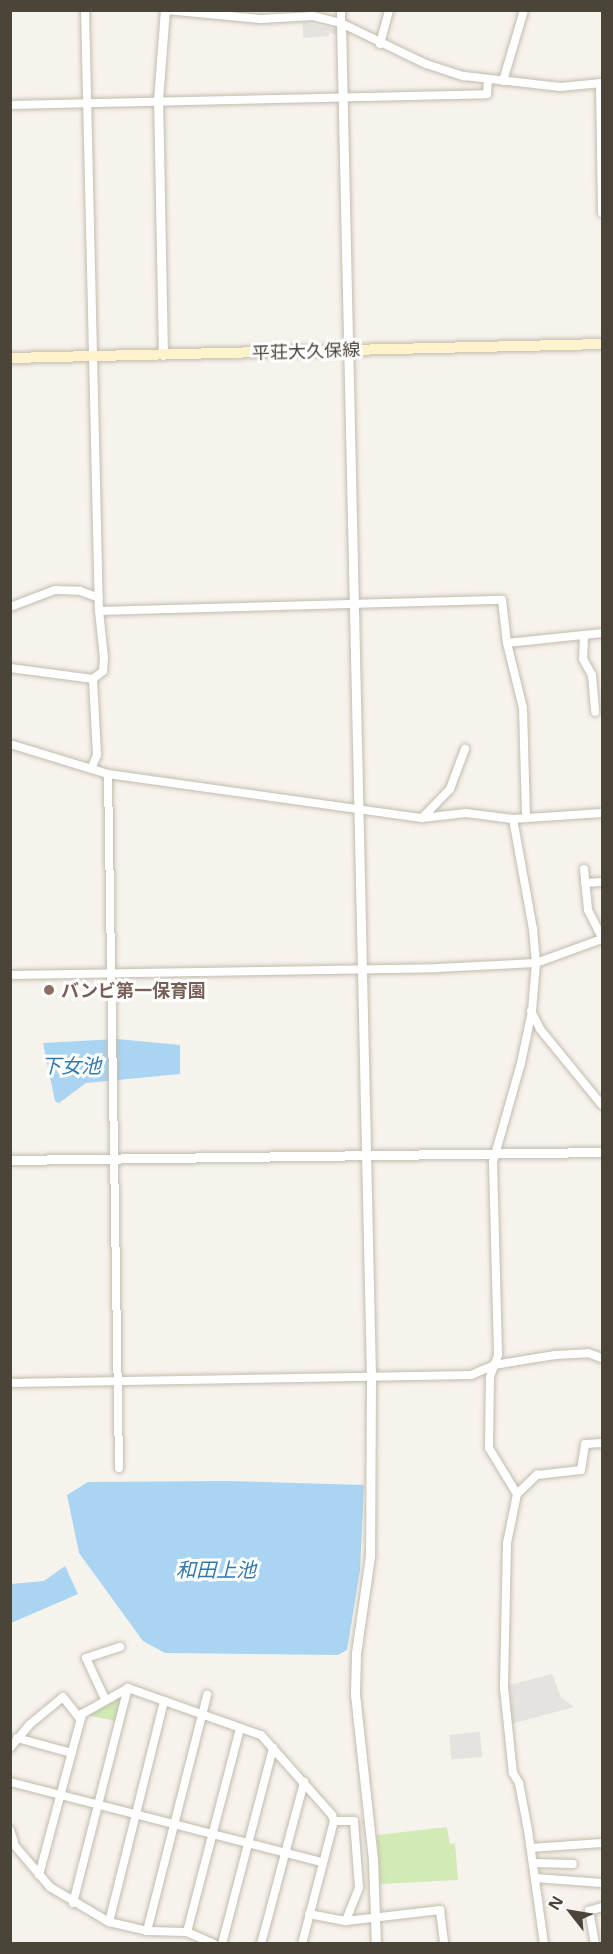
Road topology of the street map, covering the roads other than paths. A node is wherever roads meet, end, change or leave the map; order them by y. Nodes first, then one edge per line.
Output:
1 (85, 10) edge
2 (166, 10) edge
3 (341, 10) edge
4 (389, 10) edge
5 (524, 10) edge
6 (340, 23) junction
7 (380, 44) junction
8 (488, 80) junction
9 (503, 81) junction
10 (601, 83) edge
11 (601, 94) edge
12 (344, 99) junction
13 (158, 100) junction
14 (87, 103) junction
15 (10, 105) edge
16 (603, 213) edge
17 (603, 344) edge
18 (349, 349) junction
19 (92, 355) junction
20 (163, 355) junction
21 (10, 358) edge
22 (99, 598) junction
23 (357, 604) junction
24 (10, 607) edge
25 (99, 611) junction
26 (603, 633) edge
27 (584, 635) junction
28 (507, 642) junction
29 (10, 668) edge
30 (93, 679) junction
31 (595, 712) dead end
32 (10, 744) edge
33 (465, 749) dead end
34 (92, 767) junction
35 (108, 774) junction
36 (361, 810) junction
37 (603, 813) edge
38 (526, 817) junction
39 (422, 818) junction
40 (513, 819) junction
41 (584, 869) dead end
42 (603, 882) edge
43 (585, 883) junction
44 (603, 938) edge
45 (536, 963) junction
46 (363, 968) junction
47 (110, 973) junction
48 (10, 975) edge
49 (531, 1011) junction
50 (603, 1105) edge
51 (498, 1152) junction
52 (603, 1152) edge
53 (366, 1155) junction
54 (10, 1160) edge
55 (112, 1160) junction
56 (603, 1358) edge
57 (494, 1365) junction
58 (371, 1378) junction
59 (118, 1381) junction
60 (10, 1383) edge
61 (603, 1443) edge
62 (119, 1468) dead end
63 (517, 1494) junction
64 (120, 1647) dead end
65 (128, 1688) junction
66 (207, 1695) dead end
67 (105, 1700) junction
68 (164, 1701) junction
69 (201, 1713) junction
70 (80, 1719) junction
71 (240, 1728) junction
72 (17, 1738) junction
73 (10, 1748) edge
74 (273, 1748) junction
75 (72, 1753) junction
76 (10, 1782) edge
77 (304, 1782) junction
78 (62, 1796) junction
79 (99, 1805) junction
80 (135, 1814) junction
81 (334, 1821) junction
82 (172, 1824) junction
83 (10, 1830) edge
84 (210, 1834) junction
85 (12, 1841) edge
86 (603, 1843) edge
87 (248, 1844) junction
88 (531, 1848) junction
89 (284, 1853) junction
90 (321, 1862) junction
91 (533, 1863) junction
92 (573, 1864) dead end
93 (39, 1875) junction
94 (535, 1878) junction
95 (603, 1883) edge
96 (73, 1903) junction
97 (603, 1907) edge
98 (309, 1914) junction
99 (375, 1918) junction
100 (346, 1921) junction
101 (109, 1922) junction
102 (147, 1931) junction
103 (187, 1932) junction
104 (214, 1944) edge
105 (222, 1944) edge
106 (261, 1944) edge
107 (302, 1944) edge
108 (376, 1944) edge
109 (444, 1944) edge
110 (544, 1944) edge
111 (595, 1944) edge

1 - 14 street
2 - 6 street
2 - 13 street
3 - 6 street
4 - 7 street
5 - 9 street
6 - 7 street
6 - 12 street
7 - 8 street
8 - 9 street
8 - 12 street
9 - 10 street
10 - 11 street
11 - 16 street
12 - 13 street
12 - 18 street
13 - 14 street
13 - 20 street
14 - 15 street
14 - 19 street
17 - 18 main road, 平荘大久保線
18 - 20 main road, 平荘大久保線
18 - 23 street
19 - 20 main road, 平荘大久保線
19 - 21 main road, 平荘大久保線
19 - 22 street
22 - 24 street
22 - 25 street
23 - 25 street
23 - 28 street
23 - 36 street
25 - 30 street
26 - 27 street
27 - 28 street
27 - 31 street
28 - 38 street
29 - 30 street
30 - 34 street
32 - 34 street
33 - 39 street
34 - 35 street
35 - 36 street
35 - 47 street
36 - 39 street
36 - 46 street
37 - 38 street
38 - 40 street
39 - 40 street
40 - 45 street
41 - 43 street
42 - 43 street
43 - 44 street
44 - 45 street
45 - 46 street
45 - 49 street
46 - 47 street
46 - 53 street
47 - 48 street
47 - 55 street
49 - 50 street
49 - 51 street
51 - 52 street
51 - 53 street
51 - 57 street
53 - 55 street
53 - 58 street
54 - 55 street
55 - 59 street
56 - 57 street
57 - 58 street
57 - 63 street
58 - 59 street
58 - 99 street
59 - 60 street
59 - 62 street
61 - 63 street
63 - 88 street
64 - 67 street
65 - 67 street
65 - 68 street
65 - 79 street
66 - 69 street
67 - 70 street
68 - 69 street
68 - 80 street
69 - 71 street
69 - 82 street
70 - 72 street
70 - 75 street
71 - 74 street
71 - 84 street
72 - 73 street
72 - 75 street
74 - 77 street
74 - 87 street
75 - 78 street
76 - 78 street
77 - 81 street
77 - 89 street
78 - 79 street
78 - 93 street
79 - 80 street
79 - 96 street
80 - 82 street
80 - 101 street
81 - 90 street
81 - 100 street
82 - 84 street
82 - 102 street
83 - 85 street
84 - 87 street
84 - 103 street
85 - 93 street
86 - 88 street
87 - 89 street
87 - 105 street
88 - 91 street
89 - 90 street
89 - 106 street
90 - 98 street
91 - 92 street
91 - 94 street
93 - 96 street
94 - 95 street
94 - 110 street
96 - 101 street
97 - 111 street
98 - 100 street
98 - 107 street
99 - 100 street
99 - 108 street
99 - 109 street
101 - 102 street
102 - 103 street
103 - 104 street

